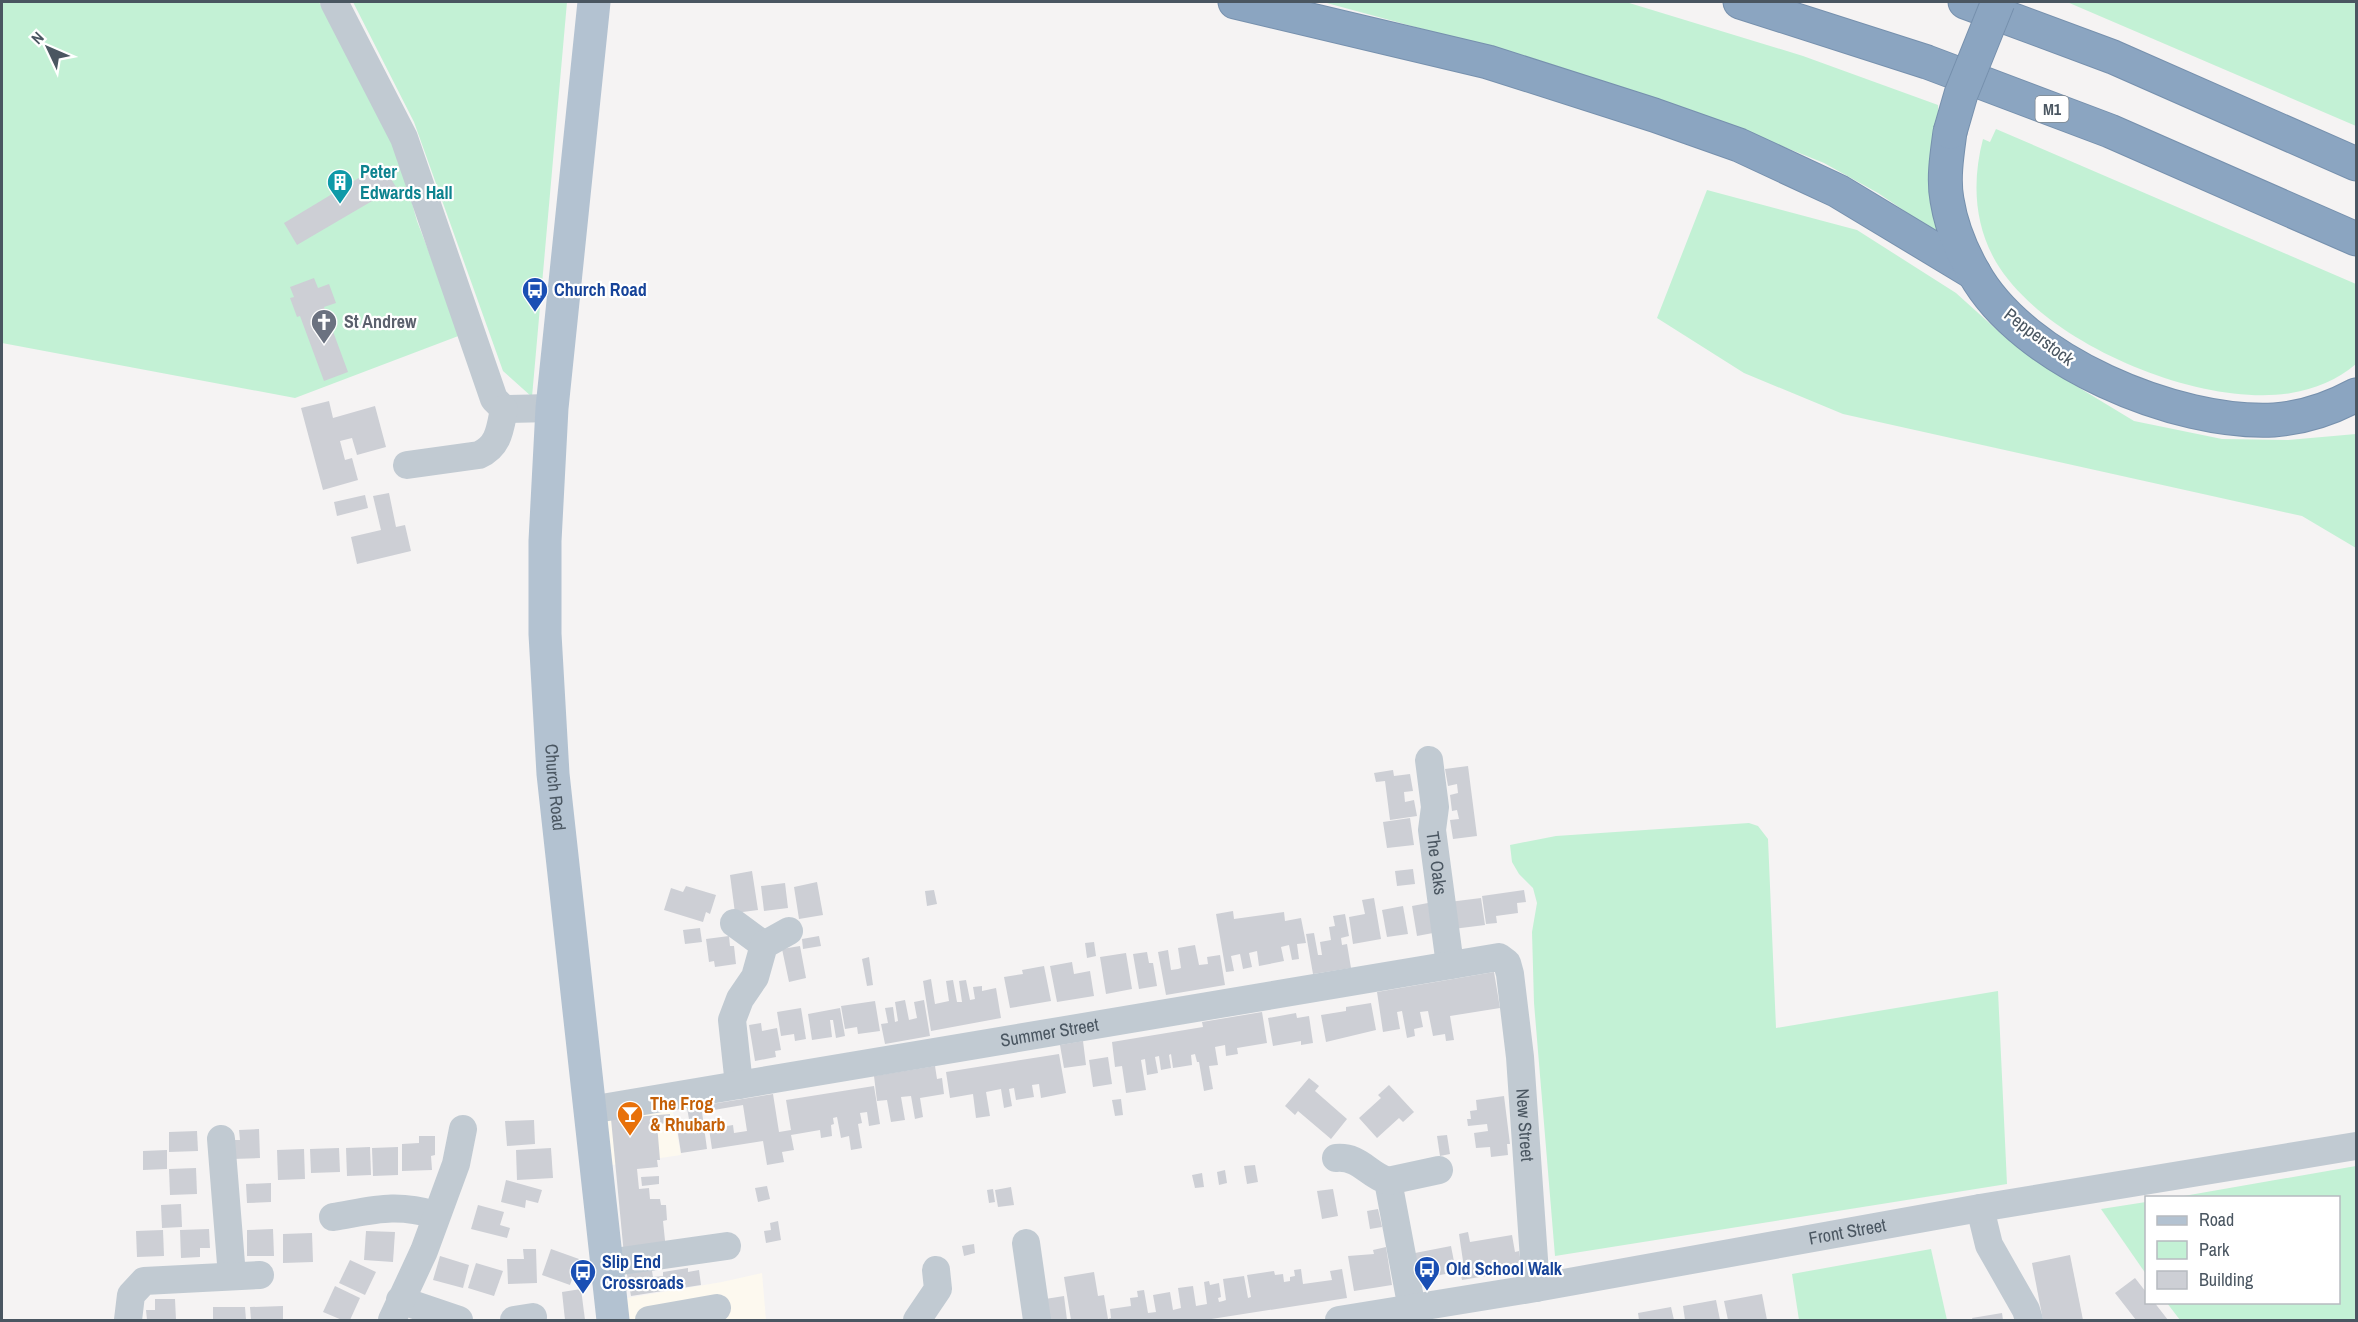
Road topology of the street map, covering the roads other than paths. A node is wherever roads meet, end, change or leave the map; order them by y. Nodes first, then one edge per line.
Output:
1 (334, 2) edge
2 (594, 2) edge
3 (1235, 2) edge
4 (1740, 2) edge
5 (1965, 2) edge
6 (1998, 2) edge
7 (2356, 164) edge
8 (2356, 239) edge
9 (1974, 273) junction
10 (2356, 395) edge
11 (552, 408) junction
12 (504, 410) junction
13 (2341, 411) edge
14 (407, 465) dead end
15 (1429, 760) dead end
16 (734, 923) dead end
17 (789, 931) dead end
18 (764, 945) junction
19 (1507, 963) joint
20 (1450, 965) junction
21 (739, 1085) junction
22 (590, 1110) junction
23 (463, 1129) dead end
24 (221, 1139) dead end
25 (2356, 1146) edge
26 (1336, 1158) dead end
27 (1439, 1170) dead end
28 (1388, 1181) junction
29 (1980, 1208) junction
30 (436, 1215) junction
31 (333, 1217) dead end
32 (1026, 1243) dead end
33 (727, 1246) dead end
34 (607, 1263) junction
35 (936, 1270) dead end
36 (1536, 1288) junction
37 (717, 1308) dead end
38 (1412, 1309) junction
39 (396, 1310) edge
40 (128, 1320) edge
41 (459, 1320) edge
42 (613, 1320) edge
43 (649, 1320) edge
44 (917, 1320) edge
45 (1037, 1320) edge
46 (1339, 1320) edge
47 (2030, 1320) edge

1 - 12 street
2 - 11 main road, Church Road
3 - 9 highway
4 - 8 highway, M1
5 - 7 highway
6 - 9 highway, Pepperstock, bridge
9 - 13 highway, Pepperstock
10 - 13 highway, Pepperstock
11 - 12 street
11 - 22 main road, Church Road
12 - 14 street
15 - 20 street, The Oaks
16 - 18 street
17 - 18 street
18 - 21 street
19 - 20 street, Summer Street
19 - 36 street, New Street
20 - 21 street, Summer Street
21 - 22 street, Summer Street
22 - 34 main road, Church Road
23 - 30 street
24 - 40 street
25 - 29 street, Front Street
26 - 28 street
27 - 28 street
28 - 38 street
29 - 36 street, Front Street
29 - 47 street
30 - 31 street
30 - 39 street
32 - 45 street
33 - 34 street
34 - 42 main road, Church Road
35 - 44 street
36 - 38 street, Front Street
37 - 43 street
38 - 46 street, Front Street
39 - 41 street

